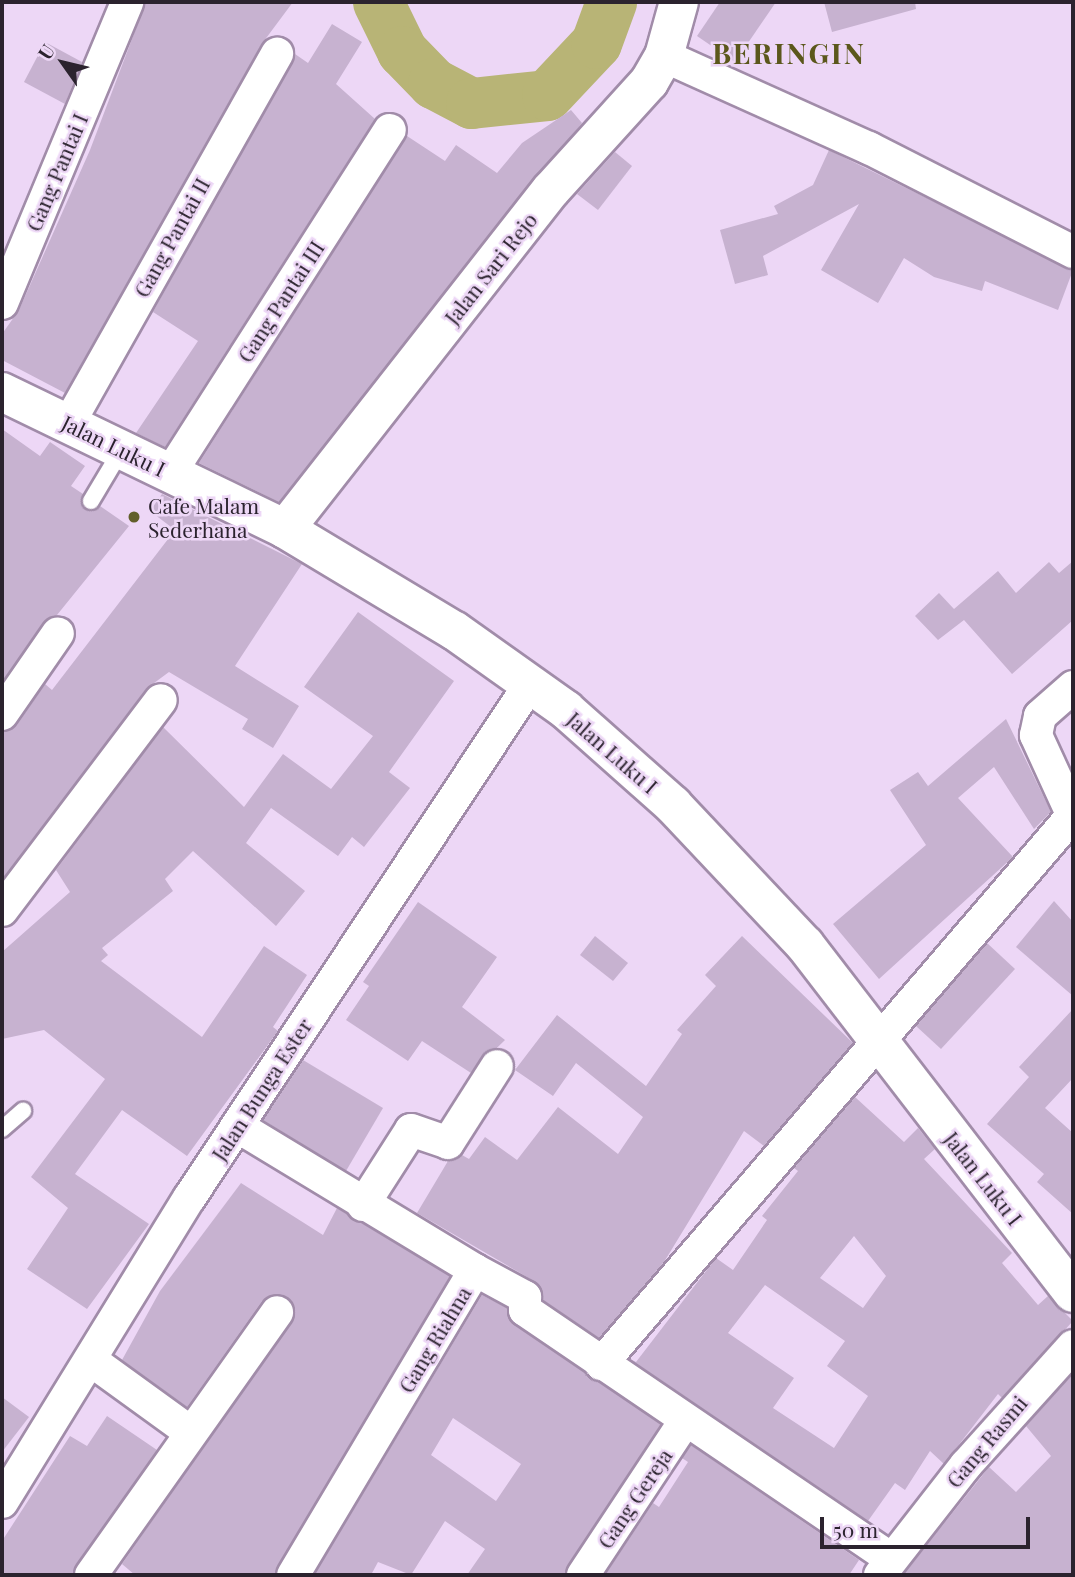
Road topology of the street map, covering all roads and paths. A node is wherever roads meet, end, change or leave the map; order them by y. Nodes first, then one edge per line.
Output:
1 (127, 2) edge
2 (678, 2) edge
3 (276, 54) dead end
4 (664, 56) junction
5 (390, 130) dead end
6 (1073, 252) edge
7 (2, 303) edge
8 (2, 392) edge
9 (69, 423) junction
10 (122, 449) junction
11 (171, 472) junction
12 (91, 501) dead end
13 (285, 529) junction
14 (58, 633) dead end
15 (530, 684) junction
16 (1073, 687) edge
17 (161, 700) dead end
18 (2, 714) edge
19 (1073, 816) edge
20 (2, 910) edge
21 (877, 1039) junction
22 (497, 1066) dead end
23 (23, 1111) dead end
24 (237, 1126) junction
25 (2, 1129) edge
26 (363, 1205) junction
27 (475, 1270) junction
28 (1073, 1292) edge
29 (277, 1312) dead end
30 (1073, 1346) edge
31 (92, 1361) junction
32 (601, 1364) junction
33 (685, 1421) junction
34 (190, 1432) junction
35 (2, 1502) edge
36 (884, 1571) edge
37 (91, 1575) edge
38 (293, 1575) edge
39 (583, 1575) edge

1 - 7 street, Gang Pantai I
2 - 4 street, Jalan Sari Rejo
3 - 9 street, Gang Pantai II
4 - 6 street
4 - 13 street, Jalan Sari Rejo
5 - 11 street, Gang Pantai III
8 - 9 street, Jalan Luku I
9 - 10 street, Jalan Luku I
10 - 11 street, Jalan Luku I
10 - 12 lane
11 - 13 street, Jalan Luku I
13 - 15 street, Jalan Luku I
14 - 18 street
15 - 21 street, Jalan Luku I
15 - 24 street, Jalan Bunga Ester
16 - 19 street
17 - 20 street
19 - 21 street
21 - 28 street, Jalan Luku I
21 - 32 street
22 - 26 street
23 - 25 lane
24 - 26 street, Gang Riahna
24 - 31 street, Jalan Bunga Ester
26 - 27 street, Gang Riahna
27 - 32 street
27 - 38 street, Gang Riahna
29 - 34 street
30 - 36 street, Gang Rasmi
31 - 34 street
31 - 35 street, Jalan Bunga Ester
32 - 33 street
33 - 36 street
33 - 39 street, Gang Gereja
34 - 37 street

